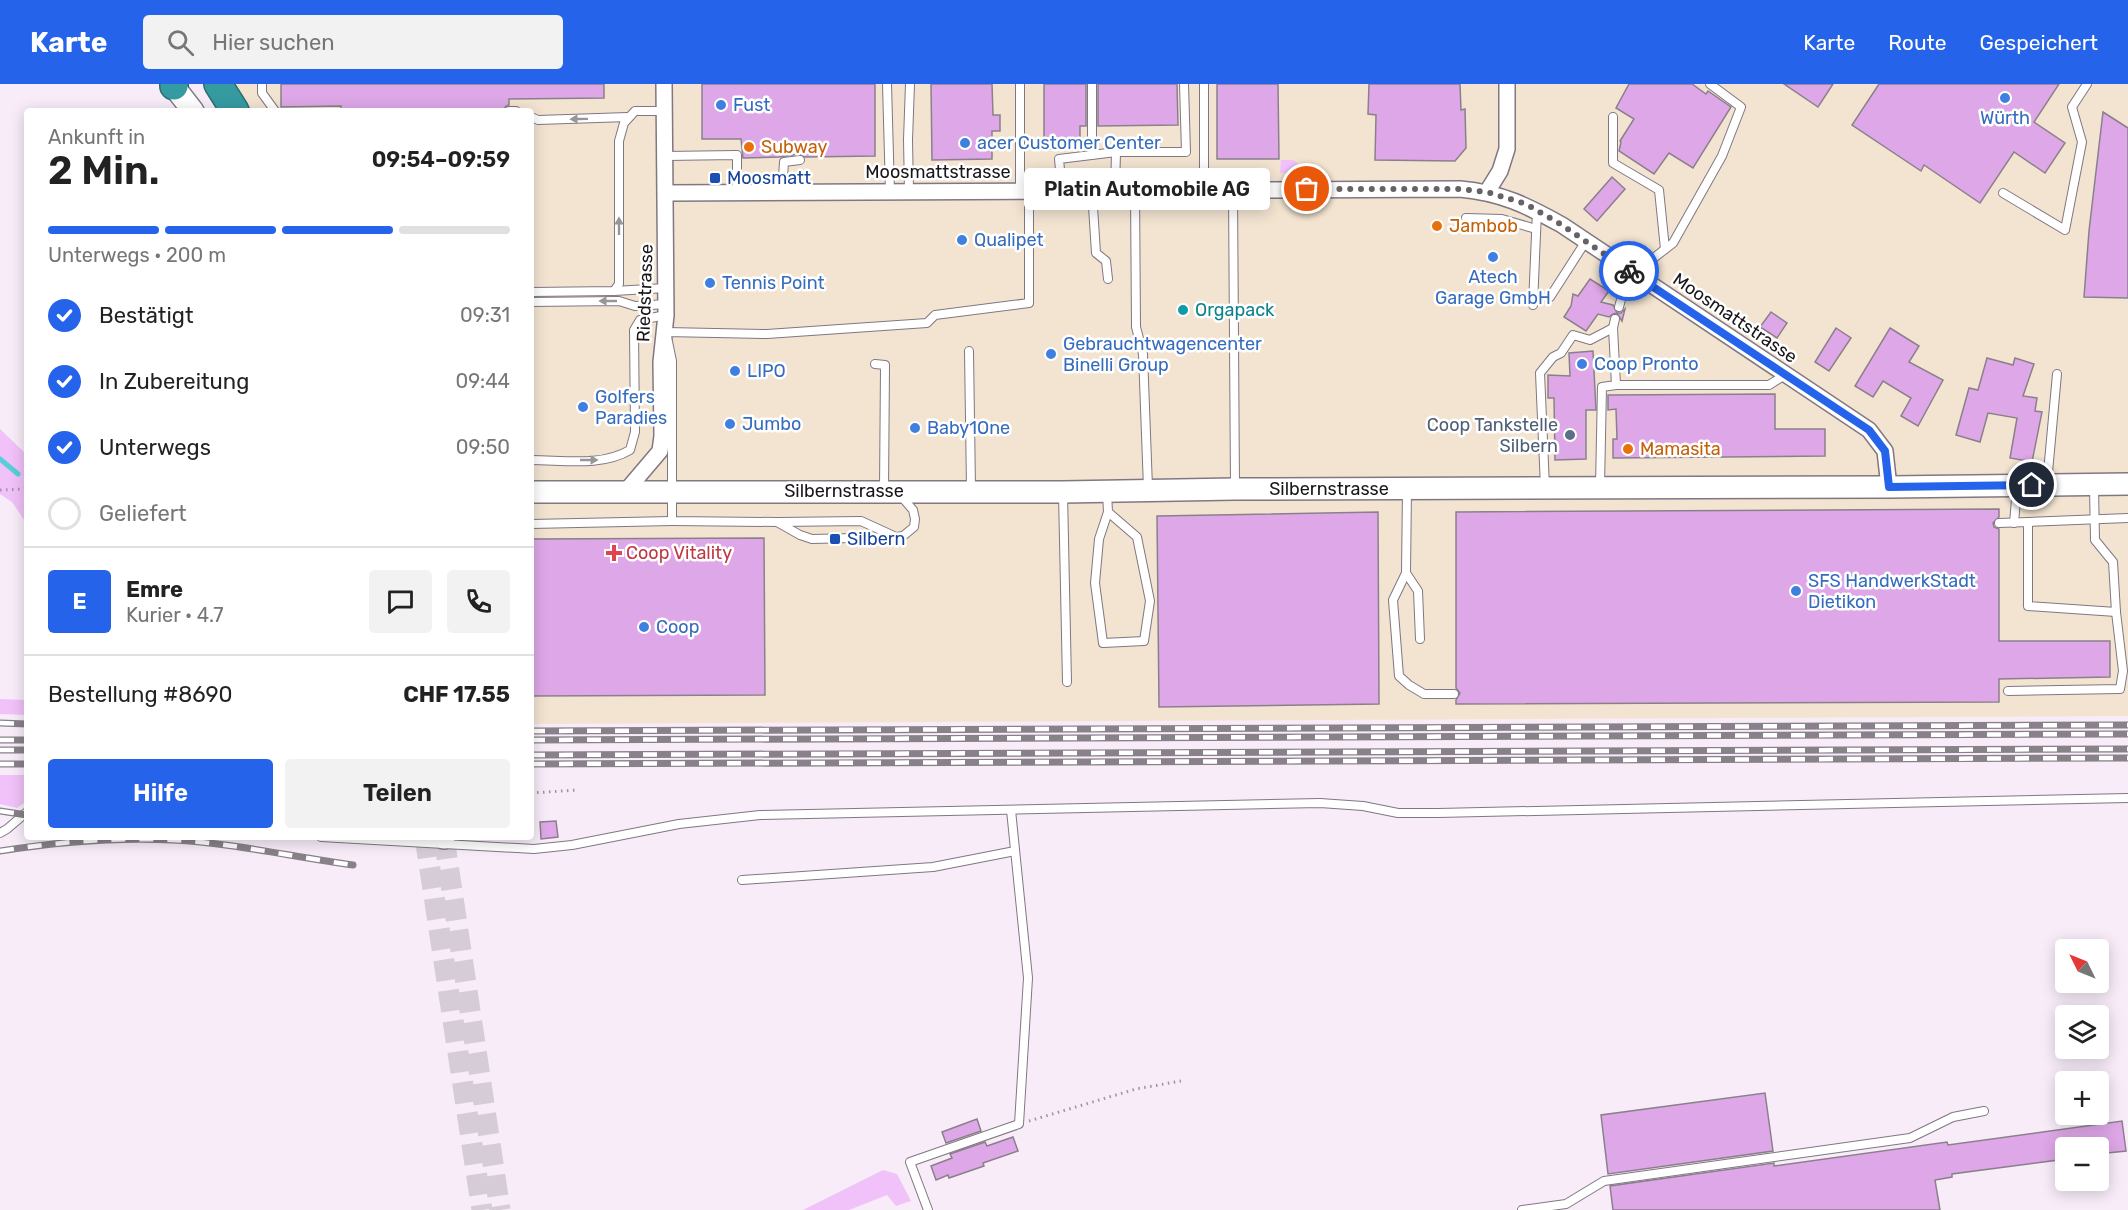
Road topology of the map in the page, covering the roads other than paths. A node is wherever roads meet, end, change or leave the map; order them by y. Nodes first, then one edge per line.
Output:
1 (205, 84) edge
2 (218, 84) edge
3 (262, 84) edge
4 (664, 84) edge
5 (887, 84) edge
6 (910, 84) edge
7 (1020, 84) edge
8 (1092, 84) edge
9 (1184, 84) edge
10 (1204, 84) edge
11 (1507, 84) edge
12 (1710, 84) edge
13 (2087, 84) edge
14 (173, 85) edge
15 (191, 108) edge
16 (221, 108) edge
17 (233, 108) edge
18 (273, 108) edge
19 (664, 111) junction
20 (1613, 117) dead end
21 (534, 118) edge
22 (626, 120) junction
23 (627, 141) dead end
24 (1116, 152) junction
25 (1092, 154) junction
26 (665, 156) junction
27 (800, 160) dead end
28 (1115, 190) junction
29 (1135, 190) junction
30 (1204, 190) junction
31 (1233, 190) junction
32 (1024, 191) junction
33 (1062, 191) junction
34 (1092, 191) junction
35 (737, 192) junction
36 (782, 192) junction
37 (890, 192) junction
38 (909, 192) junction
39 (1487, 192) junction
40 (666, 193) junction
41 (2003, 193) dead end
42 (1537, 211) junction
43 (1466, 218) dead end
44 (1536, 229) junction
45 (1586, 241) junction
46 (1665, 249) junction
47 (1634, 274) junction
48 (1108, 279) dead end
49 (666, 288) junction
50 (614, 291) junction
51 (534, 292) edge
52 (1550, 297) dead end
53 (534, 302) edge
54 (1533, 305) dead end
55 (1619, 307) dead end
56 (666, 309) junction
57 (1615, 319) dead end
58 (1613, 328) junction
59 (666, 332) junction
60 (969, 351) dead end
61 (875, 364) dead end
62 (2057, 374) dead end
63 (1785, 375) junction
64 (1616, 385) junction
65 (534, 460) edge
66 (2128, 483) edge
67 (2047, 484) junction
68 (2094, 484) junction
69 (2018, 485) junction
70 (1889, 487) junction
71 (1407, 488) junction
72 (1545, 488) junction
73 (1600, 488) junction
74 (1235, 489) junction
75 (673, 490) junction
76 (1148, 490) junction
77 (626, 491) junction
78 (890, 491) junction
79 (971, 491) junction
80 (534, 492) edge
81 (1064, 492) junction
82 (1108, 502) junction
83 (2128, 518) edge
84 (2095, 519) junction
85 (672, 521) junction
86 (777, 522) junction
87 (2014, 522) junction
88 (2028, 522) junction
89 (1999, 523) dead end
90 (534, 524) edge
91 (897, 537) junction
92 (1406, 573) junction
93 (2116, 612) junction
94 (1420, 639) dead end
95 (1067, 682) dead end
96 (2008, 691) dead end
97 (1454, 694) dead end
98 (2128, 798) edge
99 (1011, 810) junction
100 (24, 815) edge
101 (0, 833) edge
102 (374, 840) edge
103 (1015, 851) junction
104 (742, 880) dead end
105 (1984, 1111) dead end
106 (928, 1210) edge
107 (1521, 1210) edge

1 - 16 street
2 - 17 highway
3 - 18 lane
4 - 19 street, Riedstrasse
5 - 37 lane
6 - 38 lane
7 - 32 lane
8 - 25 lane
9 - 24 lane
10 - 30 lane
11 - 39 street
12 - 46 lane
13 - 41 lane
14 - 15 street
19 - 22 lane
19 - 26 street, Riedstrasse
20 - 46 lane
22 -> 21 lane
22 - 23 lane
50 -> 22 lane
24 - 25 lane
24 - 28 lane
25 - 33 lane
26 - 35 lane
26 - 40 street, Riedstrasse
27 - 36 lane
28 - 29 street, Moosmattstrasse
28 - 34 street, Moosmattstrasse
29 - 30 street, Moosmattstrasse
29 - 76 lane
30 - 31 street, Moosmattstrasse
31 - 39 street, Moosmattstrasse
31 - 74 lane
32 - 33 street, Moosmattstrasse
32 - 38 street, Moosmattstrasse
32 - 59 lane
33 - 34 street, Moosmattstrasse
34 - 48 lane
35 - 36 street, Moosmattstrasse
35 - 40 street, Moosmattstrasse
36 - 37 street, Moosmattstrasse
37 - 38 street, Moosmattstrasse
39 - 42 street, Moosmattstrasse
40 - 49 street, Riedstrasse
42 - 44 lane
42 - 45 street, Moosmattstrasse
43 - 44 lane
44 - 54 lane
45 - 47 street, Moosmattstrasse
45 - 52 lane
46 - 47 lane
47 - 55 lane
47 - 63 street, Moosmattstrasse
49 - 50 lane
49 - 56 street, Riedstrasse
50 - 51 lane
56 -> 53 lane
56 - 59 street, Riedstrasse
65 -> 56 lane
57 - 58 lane
58 - 64 lane
58 - 72 lane
59 - 75 lane
59 - 77 street, Riedstrasse
60 - 79 lane
61 - 78 lane
62 - 67 lane
63 - 64 lane
63 - 70 street, Moosmattstrasse
64 - 73 lane
66 - 68 street, Silbernstrasse
67 - 68 street, Silbernstrasse
67 - 69 street, Silbernstrasse
68 - 84 lane
69 - 70 street, Silbernstrasse
69 - 87 lane
70 - 73 street, Silbernstrasse
71 - 72 street, Silbernstrasse
71 - 74 street, Silbernstrasse
71 - 92 lane
72 - 73 street, Silbernstrasse
74 - 76 street, Silbernstrasse
75 - 77 street, Silbernstrasse
75 - 78 street, Silbernstrasse
75 - 85 lane
76 - 82 street, Silbernstrasse
77 - 80 street, Silbernstrasse
78 - 79 street, Silbernstrasse
78 - 91 lane
79 - 81 street, Silbernstrasse
81 - 82 street, Silbernstrasse
81 - 95 lane
82 - 82 lane
83 - 84 lane
84 - 88 lane
84 - 93 lane
85 - 86 lane
85 - 90 lane
86 - 91 lane
86 - 91 lane
87 - 88 lane
87 - 89 lane
88 - 93 lane
92 - 94 lane
92 - 97 lane
93 - 96 lane
98 - 99 lane
99 - 102 lane
99 - 103 lane
100 - 101 lane
103 - 104 lane
103 - 106 lane
105 - 107 lane

